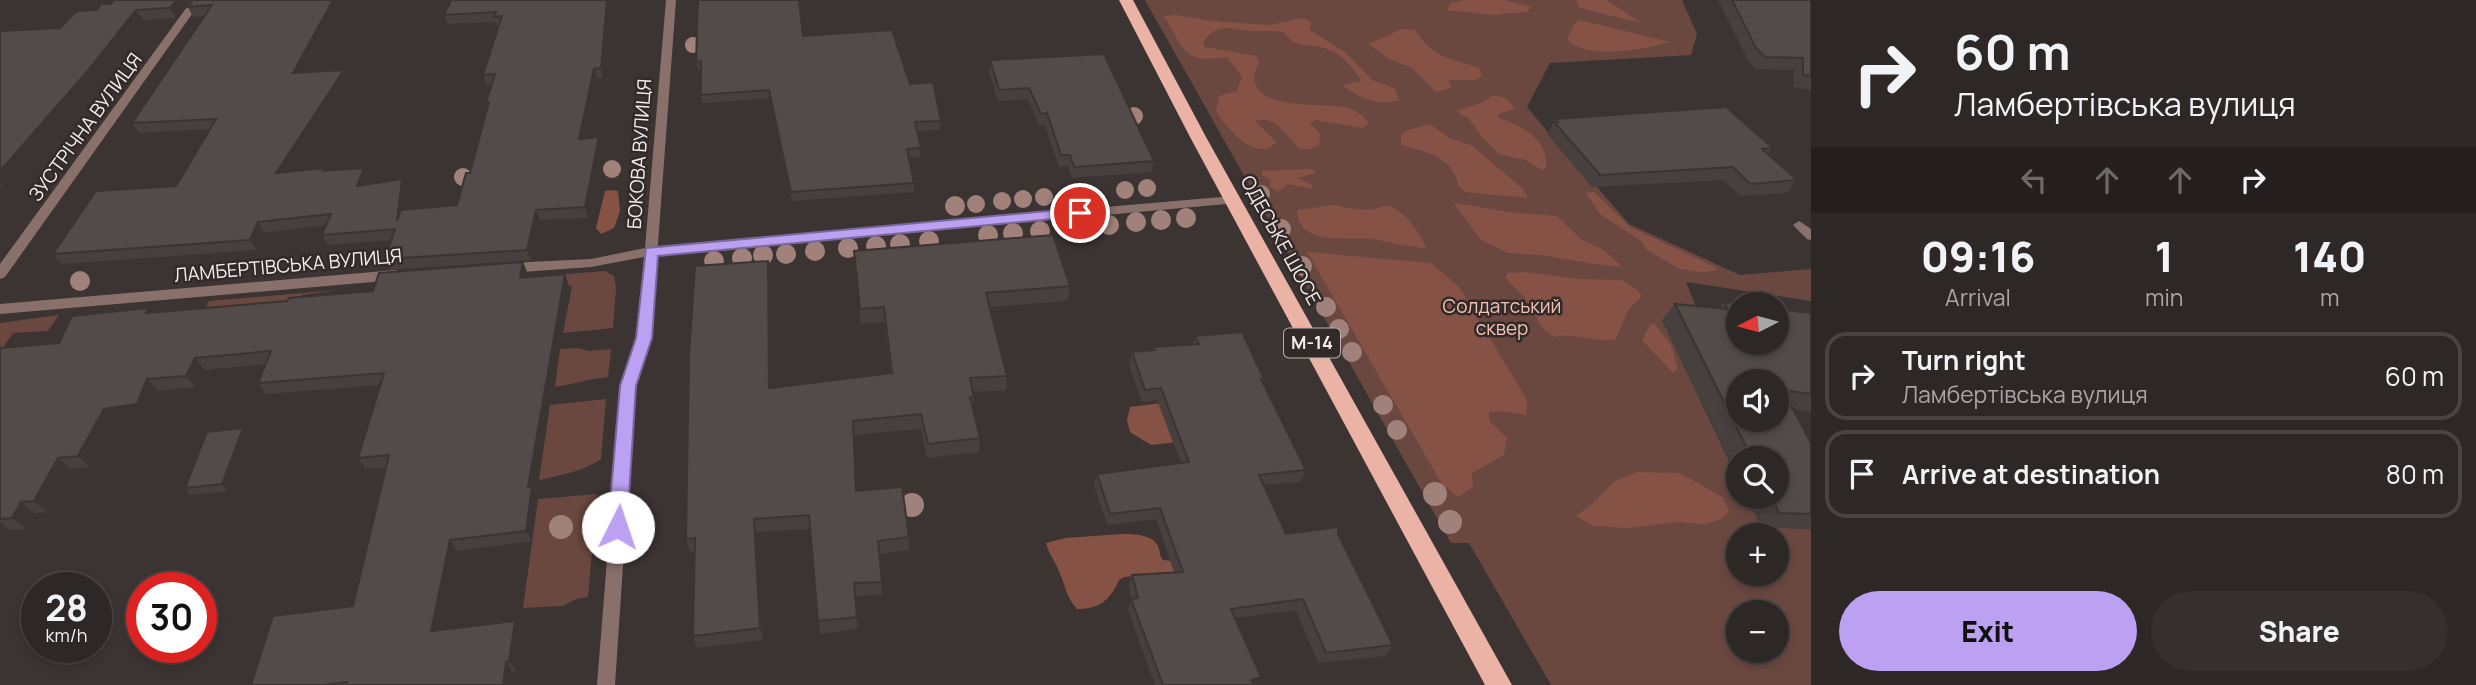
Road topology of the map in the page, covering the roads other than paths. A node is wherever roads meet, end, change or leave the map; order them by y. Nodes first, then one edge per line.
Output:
1 (197, 0) edge
2 (671, 0) edge
3 (1126, 0) edge
4 (1233, 200) junction
5 (1799, 225) dead end
6 (1811, 236) edge
7 (651, 251) junction
8 (486, 269) edge
9 (0, 274) edge
10 (410, 274) edge
11 (0, 309) edge
12 (606, 685) edge
13 (1499, 685) edge

1 - 9 street, ЗУСТРІЧНА ВУЛИЦЯ
2 - 7 street, БОКОВА ВУЛИЦЯ
3 - 4 highway, ОДЕСЬКЕ ШОСЕ / М-14
4 - 7 street
4 - 13 highway, ОДЕСЬКЕ ШОСЕ / М-14
5 - 6 street
7 - 8 street
7 - 12 street, БОКОВА ВУЛИЦЯ
10 - 11 street, ЛАМБЕРТІВСЬКА ВУЛИЦЯ

